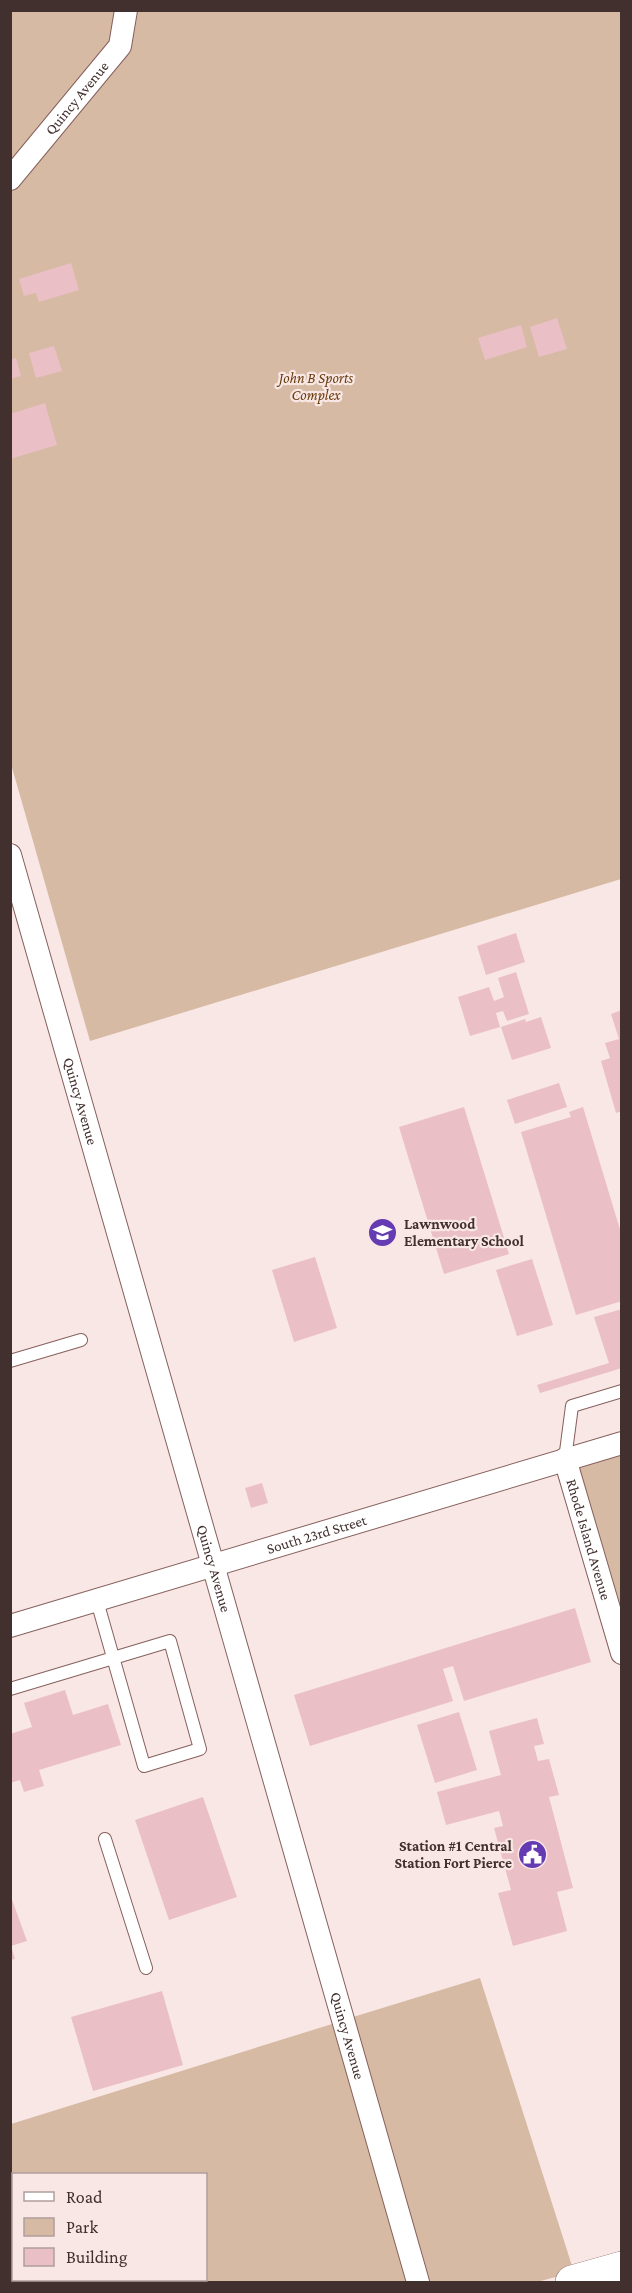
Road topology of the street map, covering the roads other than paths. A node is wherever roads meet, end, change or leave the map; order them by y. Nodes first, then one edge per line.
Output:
1 (126, 10) edge
2 (10, 178) edge
3 (10, 855) edge
4 (81, 1340) dead end
5 (10, 1361) edge
6 (621, 1391) edge
7 (621, 1443) edge
8 (565, 1460) junction
9 (214, 1566) junction
10 (97, 1601) junction
11 (10, 1626) edge
12 (621, 1653) edge
13 (114, 1659) junction
14 (10, 1689) edge
15 (105, 1839) dead end
16 (146, 1968) dead end
17 (621, 2268) edge
18 (583, 2281) edge
19 (418, 2283) edge

1 - 2 street, Quincy Avenue
3 - 9 street, Quincy Avenue
4 - 5 lane
6 - 8 lane
7 - 8 street, South 23rd Street
8 - 9 street, South 23rd Street
8 - 12 street, Rhode Island Avenue
9 - 10 street, South 23rd Street
9 - 19 street, Quincy Avenue
10 - 11 street, South 23rd Street
10 - 13 lane
13 - 13 lane
13 - 14 lane
15 - 16 lane
17 - 18 main road

